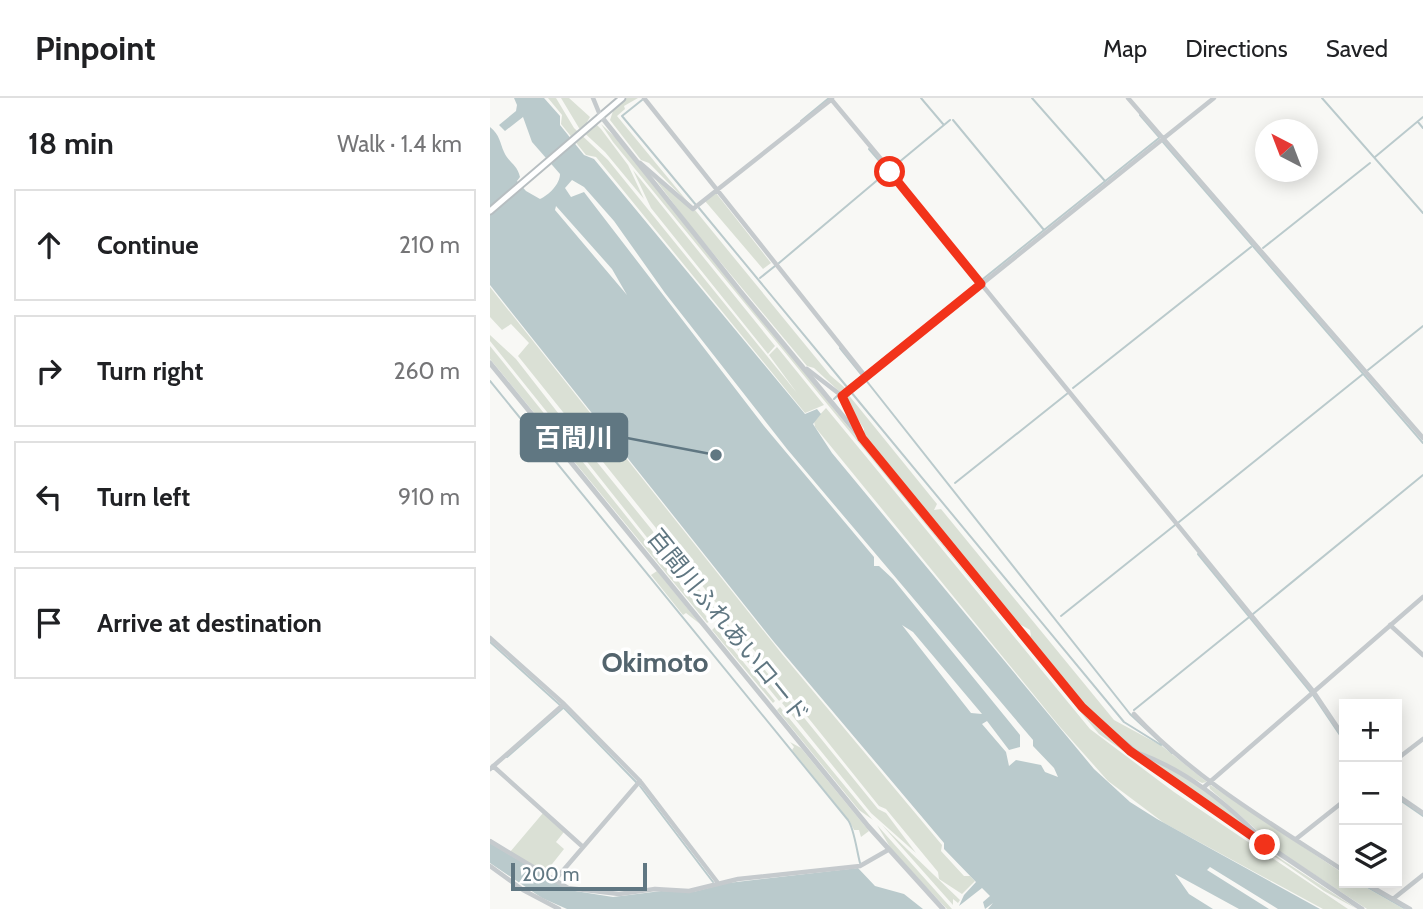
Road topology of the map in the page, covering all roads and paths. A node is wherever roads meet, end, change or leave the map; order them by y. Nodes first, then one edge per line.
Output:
1 (593, 98) edge
2 (622, 98) edge
3 (644, 98) edge
4 (1128, 98) edge
5 (1214, 98) edge
6 (831, 99) edge
7 (600, 115) junction
8 (1164, 138) junction
9 (639, 163) junction
10 (717, 190) junction
11 (490, 211) edge
12 (980, 282) junction
13 (490, 363) edge
14 (807, 369) junction
15 (864, 376) junction
16 (842, 396) junction
17 (862, 438) junction
18 (1423, 438) edge
19 (1423, 597) edge
20 (1391, 626) junction
21 (490, 639) edge
22 (1423, 655) edge
23 (1313, 693) junction
24 (563, 706) junction
25 (1134, 714) dead end
26 (1339, 730) edge
27 (1423, 739) edge
28 (1130, 751) junction
29 (1402, 755) edge
30 (493, 768) edge
31 (638, 782) junction
32 (1210, 782) junction
33 (1402, 798) edge
34 (1339, 805) edge
35 (1423, 813) edge
36 (1296, 839) junction
37 (490, 841) edge
38 (1265, 845) junction
39 (583, 847) junction
40 (888, 850) junction
41 (490, 866) edge
42 (1339, 868) edge
43 (1423, 875) edge
44 (554, 881) junction
45 (718, 883) junction
46 (1374, 888) edge
47 (1393, 899) junction
48 (559, 909) edge
49 (943, 909) edge
50 (1362, 909) edge
51 (1409, 909) edge

1 - 7 street
2 - 7 main road
3 - 10 street
4 - 8 street
5 - 8 street
6 - 10 street
6 - 12 street
7 - 9 street
7 - 11 main road
8 - 12 street
8 - 18 street
9 - 10 street
9 - 14 street
10 - 15 street
12 - 15 street
12 - 23 street
13 - 40 street, 百間川ふれあいロード
14 - 16 street
14 - 17 street
15 - 16 street
16 - 17 street
17 - 28 street
19 - 20 street
20 - 22 street
20 - 23 street
21 - 24 street
23 - 26 street
23 - 32 street
24 - 30 street
24 - 31 street
25 - 32 street
27 - 29 street
28 - 32 street
28 - 38 street
30 - 39 street
31 - 39 street
31 - 45 street
32 - 36 street
32 - 38 street
33 - 35 street
34 - 36 street
36 - 42 street
37 - 44 street
38 - 50 street
39 - 44 street
40 - 45 street
40 - 49 street, 百間川ふれあいロード
41 - 48 street
43 - 47 street
44 - 45 street
46 - 47 street
47 - 51 street

